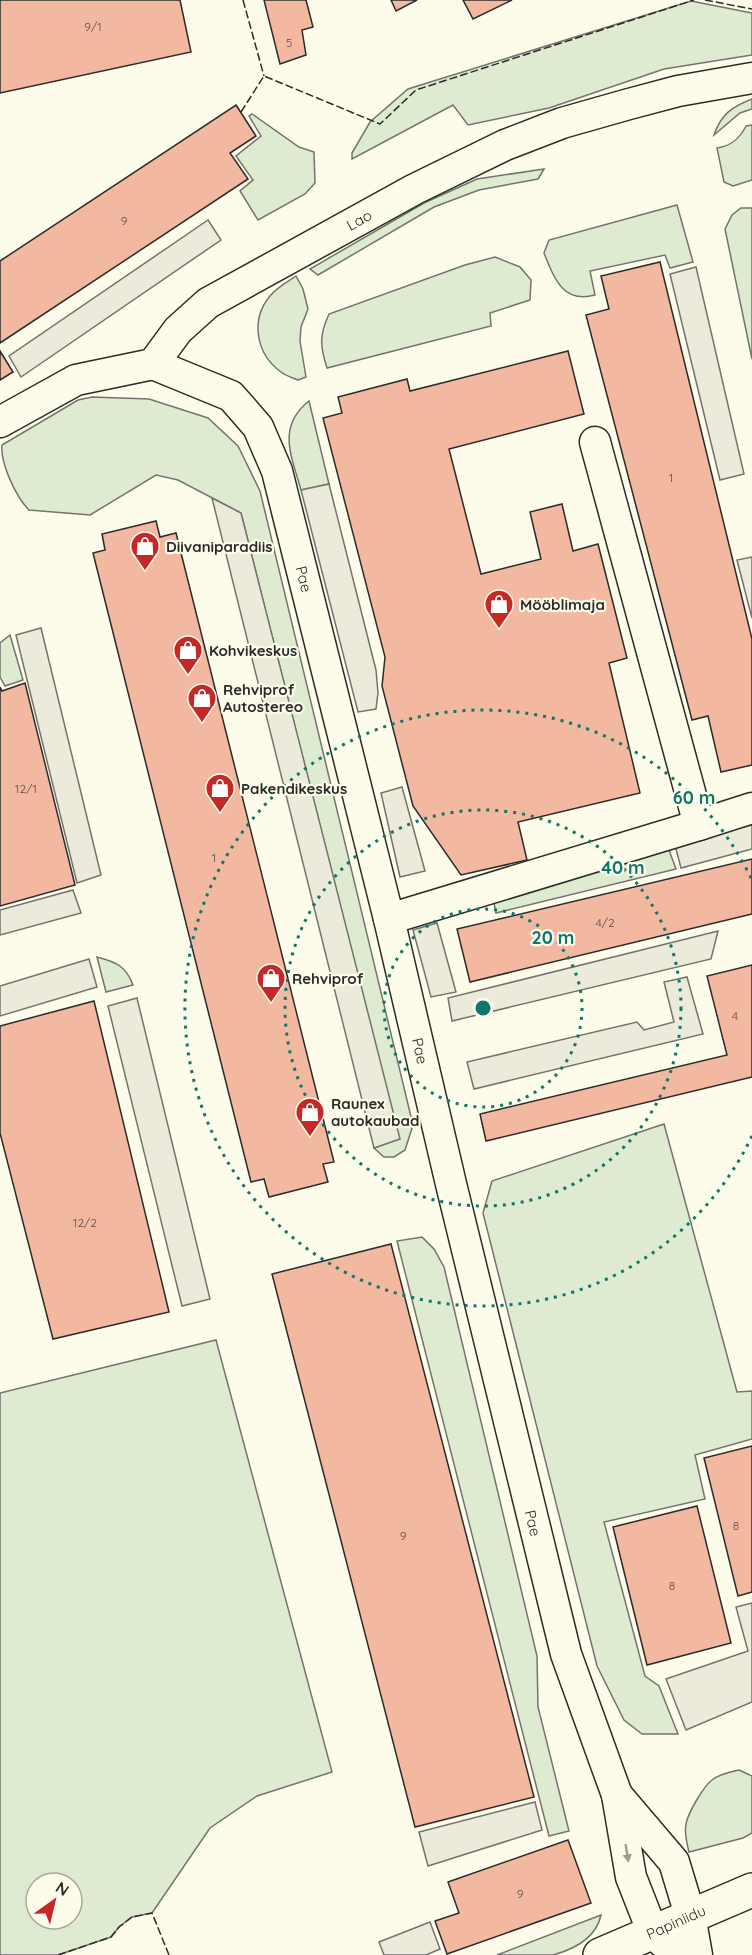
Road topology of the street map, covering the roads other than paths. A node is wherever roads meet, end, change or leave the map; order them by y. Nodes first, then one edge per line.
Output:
1 (752, 78) edge
2 (153, 364) junction
3 (0, 422) edge
4 (595, 442) dead end
5 (752, 808) edge
6 (699, 825) junction
7 (389, 919) junction
8 (617, 1795) junction
9 (752, 1890) edge
10 (690, 1915) junction
11 (653, 1933) junction
12 (600, 1955) edge
13 (677, 1955) edge
14 (697, 1955) edge

1 - 2 street, Lao
2 - 3 street
2 - 7 street, Pae
4 - 6 street
5 - 6 street
6 - 7 street
7 - 8 street, Pae
8 - 10 street, Pae
8 -> 11 street, Pae
9 - 10 main road, Papiniidu
10 - 11 main road, Papiniidu
10 - 14 street, Pae
11 - 12 main road, Papiniidu
11 - 13 street, Pae

